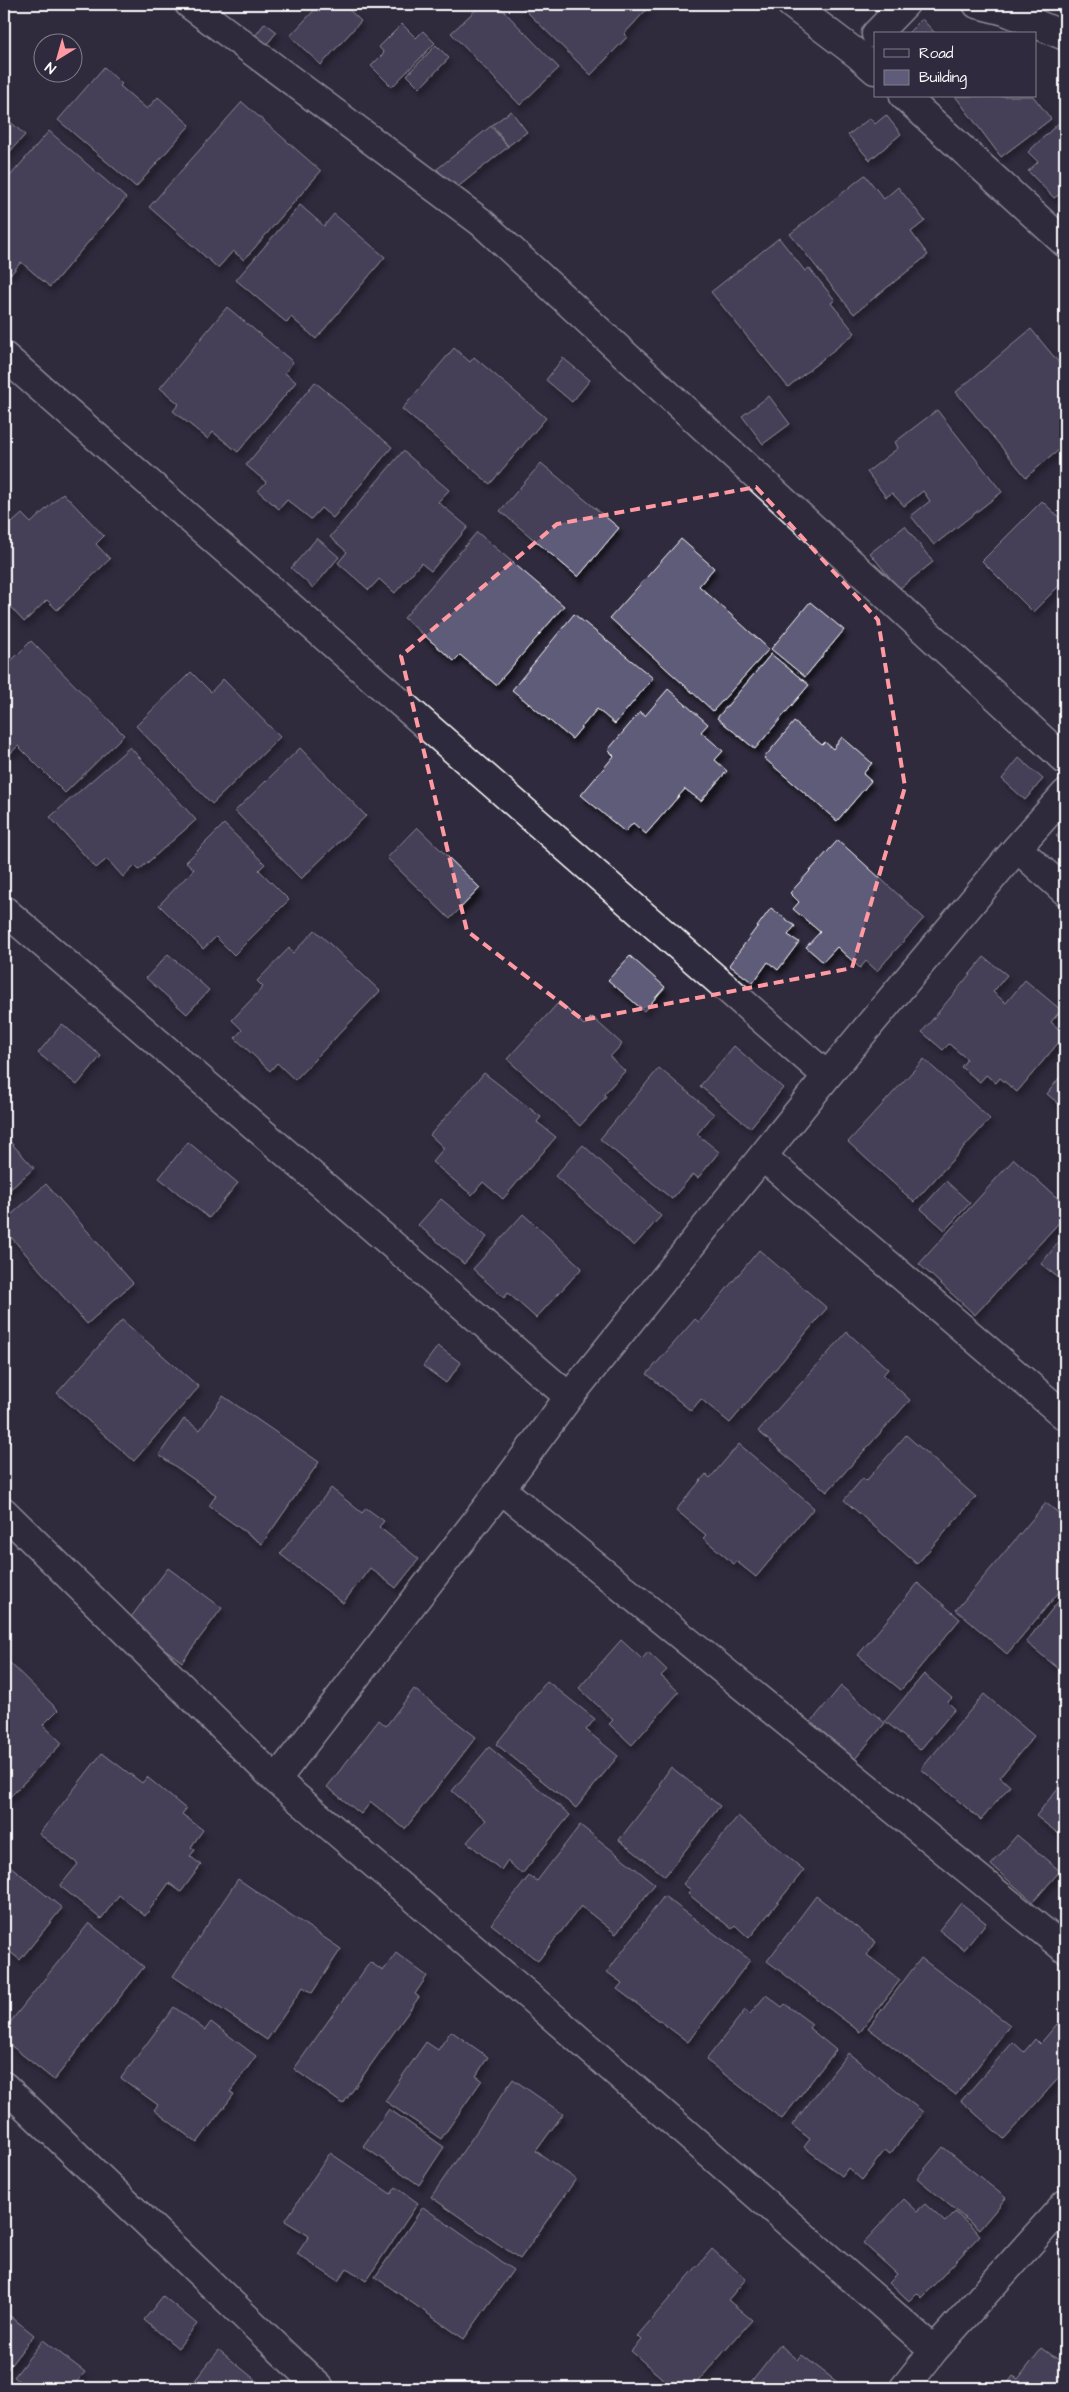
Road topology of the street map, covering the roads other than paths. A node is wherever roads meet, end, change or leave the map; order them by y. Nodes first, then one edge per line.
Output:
1 (189, 4) edge
2 (790, 4) edge
3 (905, 4) edge
4 (976, 4) edge
5 (883, 32) edge
6 (1065, 36) edge
7 (871, 48) edge
8 (906, 98) edge
9 (1065, 243) edge
10 (4, 356) edge
11 (1065, 760) edge
12 (1065, 794) edge
13 (1017, 848) junction
14 (1065, 891) edge
15 (4, 910) edge
16 (827, 1076) junction
17 (763, 1157) junction
18 (569, 1397) junction
19 (1065, 1416) edge
20 (501, 1489) junction
21 (4, 1512) edge
22 (276, 1780) junction
23 (1065, 1949) edge
24 (4, 2086) edge
25 (1065, 2204) edge
26 (934, 2350) junction
27 (320, 2388) edge
28 (904, 2388) edge

1 - 11 street
2 - 7 street
3 - 5 street
4 - 6 street
8 - 9 street
10 - 16 street
12 - 13 street
13 - 14 street
13 - 16 street
15 - 18 street
16 - 17 street
17 - 18 street
17 - 19 street
18 - 20 street
20 - 22 street
20 - 23 street
21 - 22 street
22 - 26 street
24 - 27 street
25 - 26 street
26 - 28 street

